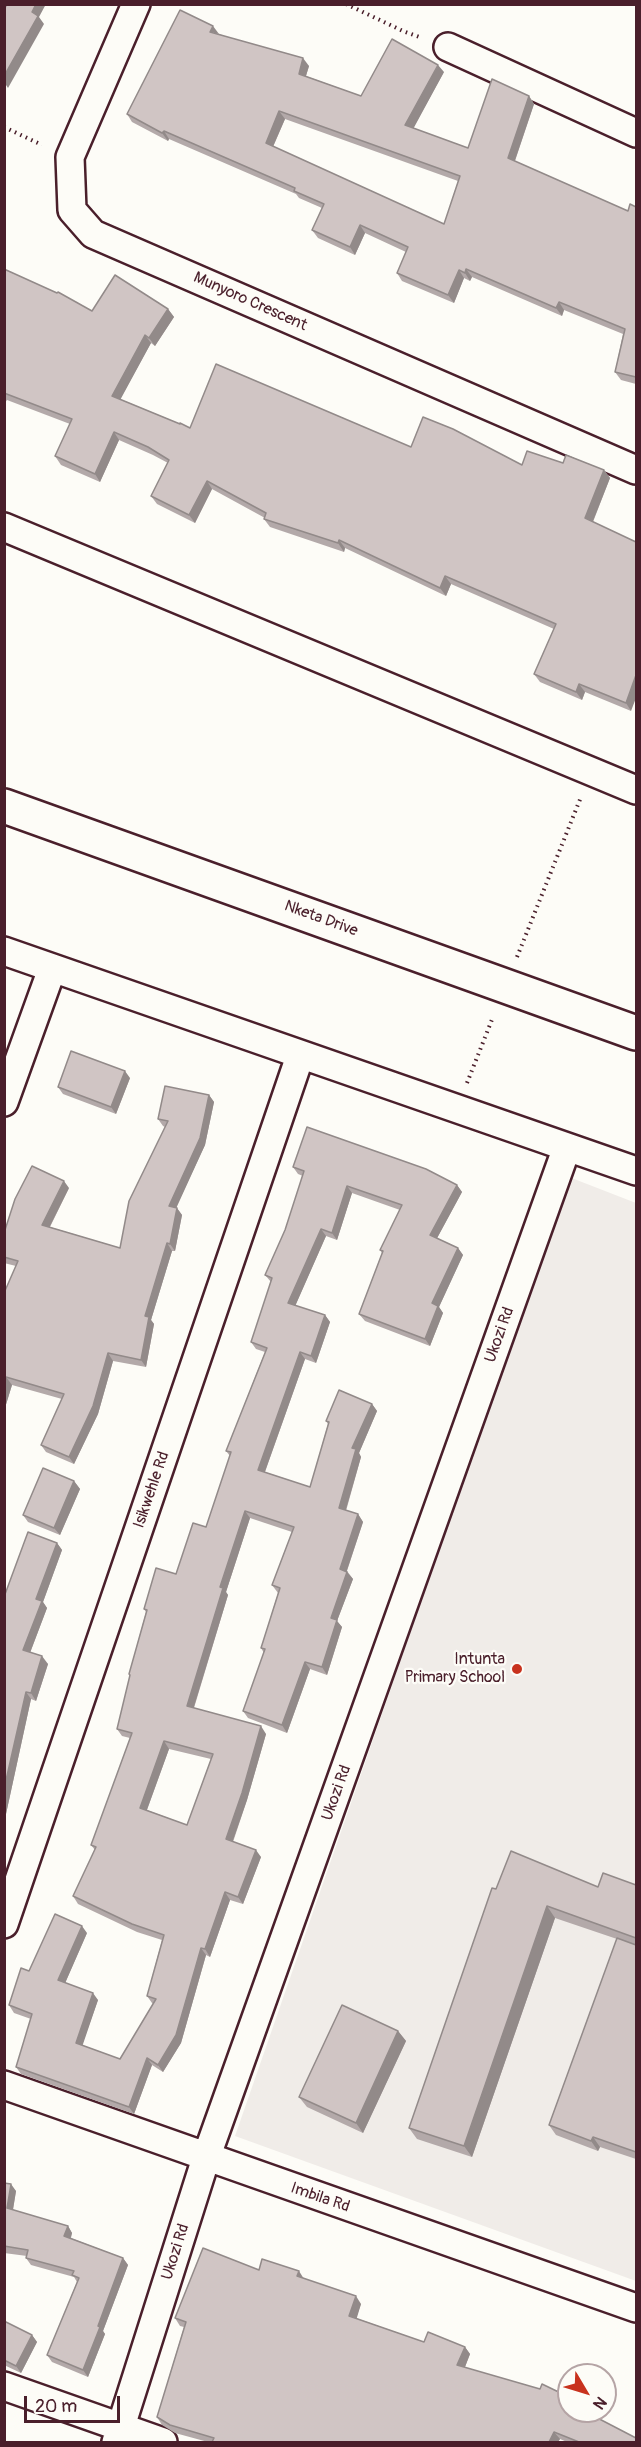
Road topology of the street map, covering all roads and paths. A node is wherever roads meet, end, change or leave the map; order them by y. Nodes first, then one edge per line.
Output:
1 (135, 4) edge
2 (346, 4) edge
3 (448, 47) joint
4 (4, 127) edge
5 (636, 133) edge
6 (70, 157) junction
7 (636, 470) edge
8 (4, 527) edge
9 (591, 771) junction
10 (636, 790) edge
11 (4, 806) edge
12 (4, 951) edge
13 (52, 969) junction
14 (506, 986) junction
15 (636, 1033) edge
16 (300, 1056) junction
17 (4, 1102) edge
18 (456, 1109) junction
19 (567, 1147) junction
20 (636, 1171) edge
21 (4, 1924) edge
22 (4, 2085) edge
23 (206, 2158) junction
24 (636, 2308) edge
25 (4, 2386) edge
26 (118, 2435) edge
27 (164, 2442) edge

1 - 6 street, Munyoro Crescent
2 - 3 path
3 - 5 street
4 - 6 path
6 - 7 street, Munyoro Crescent
8 - 9 street
9 - 10 street
9 - 14 path
11 - 14 street, Nketa Drive
12 - 13 street
13 - 16 street
13 - 17 street
14 - 15 street, Nketa Drive
14 - 18 path
16 - 18 street
16 - 21 street, Isikwehle Rd
18 - 19 street
19 - 20 street
19 - 23 street, Ukozi Rd
22 - 23 street, Imbila Rd
23 - 24 street, Imbila Rd
23 - 26 street, Ukozi Rd
25 - 26 street
26 - 27 street

